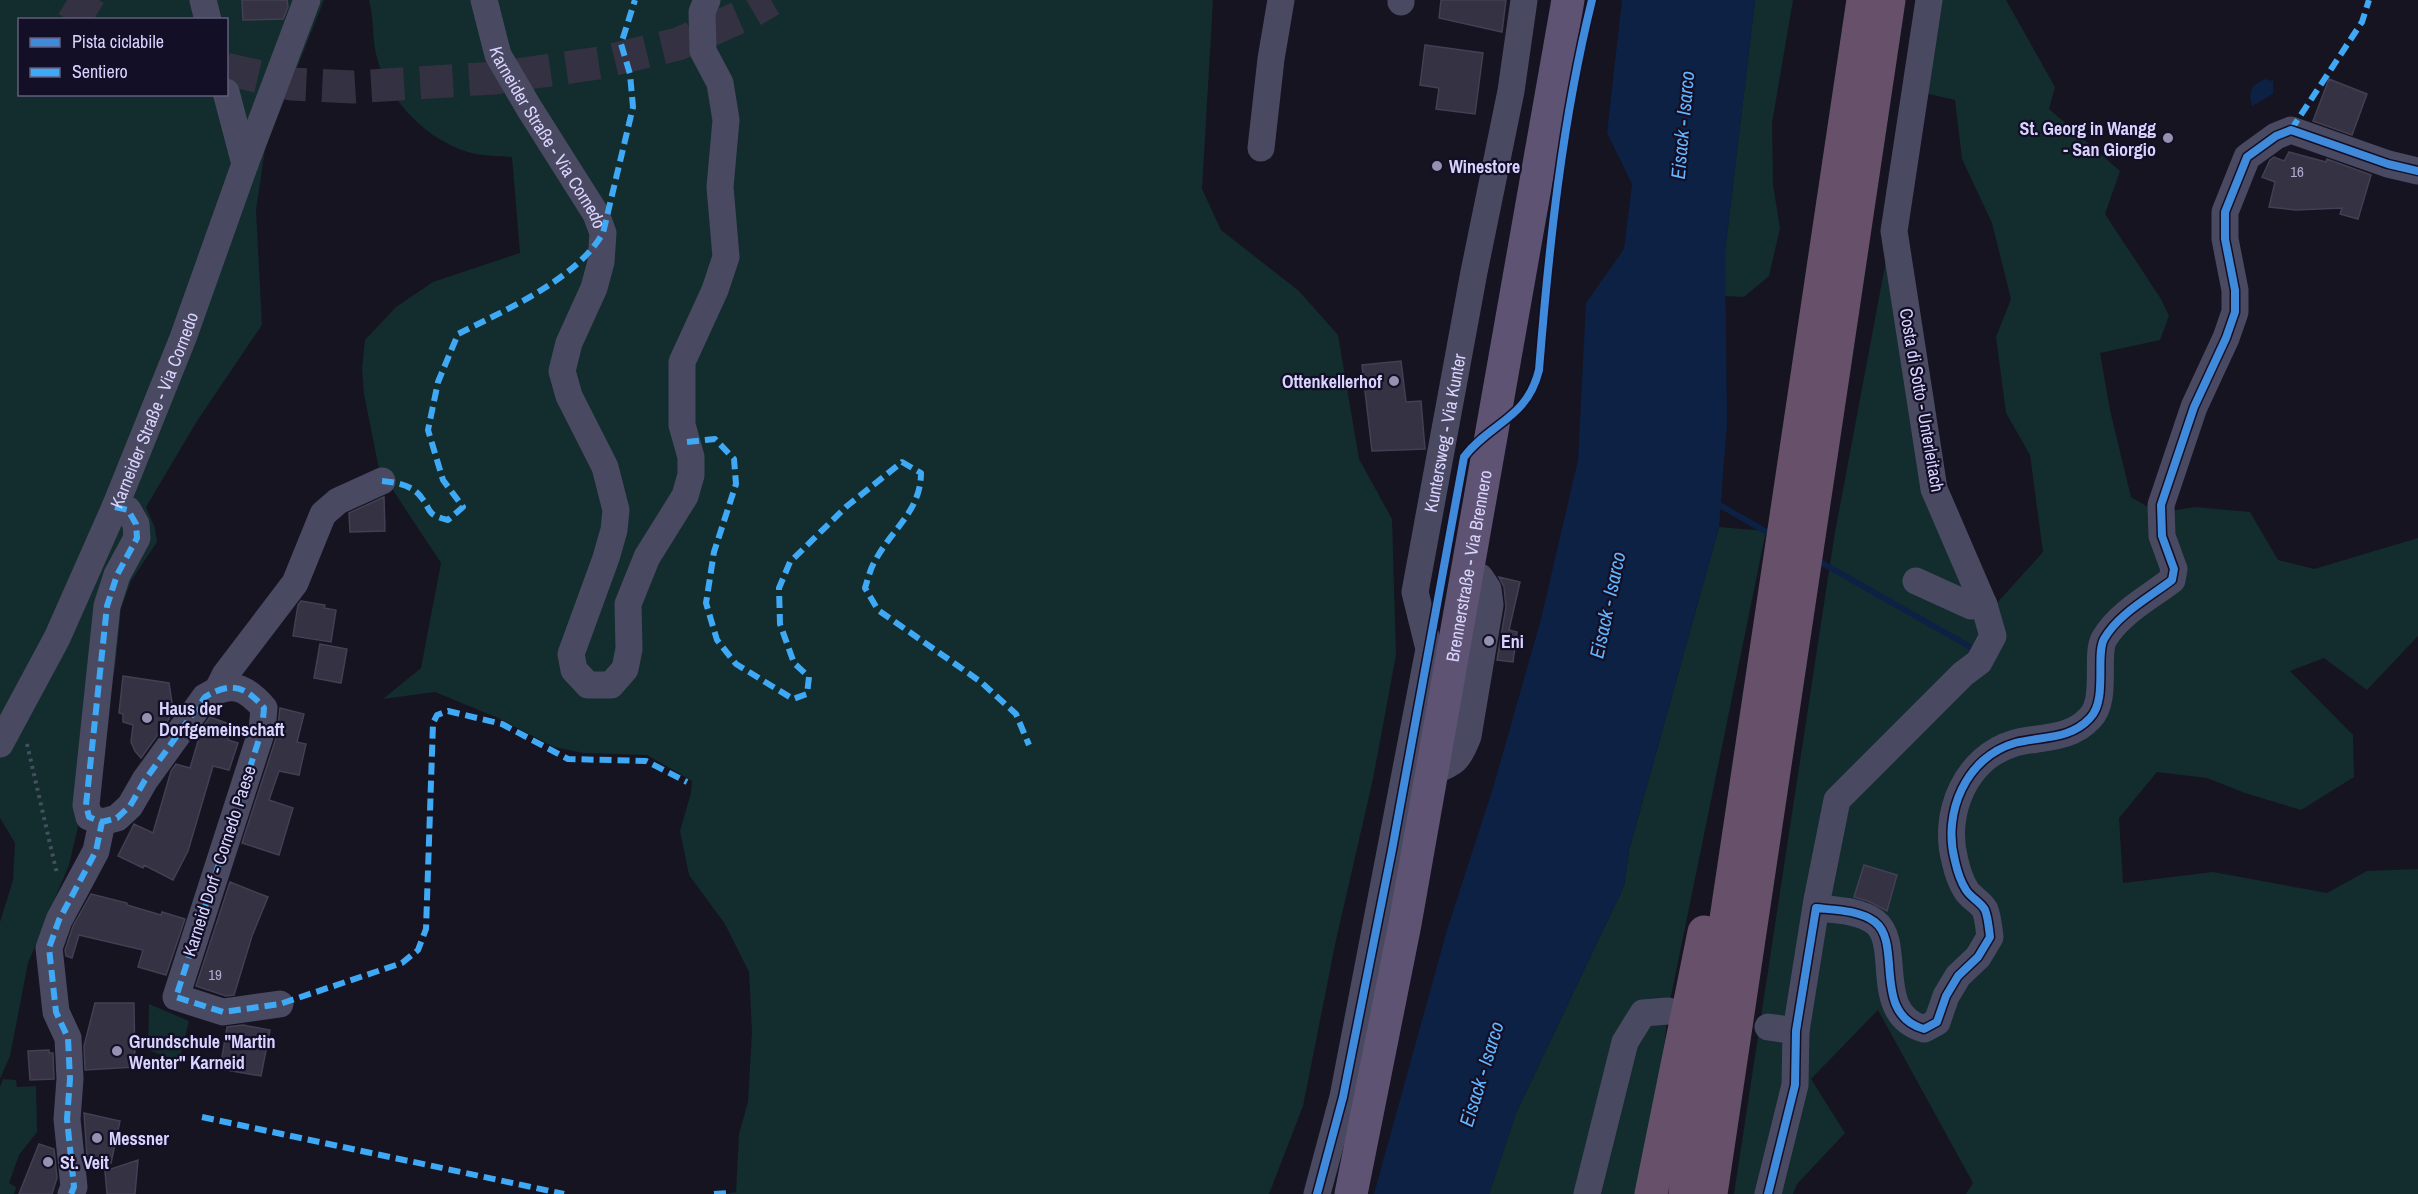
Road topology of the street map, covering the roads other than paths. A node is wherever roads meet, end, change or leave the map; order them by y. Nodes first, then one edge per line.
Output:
1 (203, 0) edge
2 (307, 0) edge
3 (484, 0) edge
4 (707, 0) edge
5 (1281, 0) edge
6 (1524, 0) edge
7 (1551, 0) edge
8 (1568, 0) edge
9 (1863, 0) edge
10 (1889, 0) edge
11 (1929, 0) edge
12 (208, 18) edge
13 (227, 96) edge
14 (1542, 146) junction
15 (1261, 148) dead end
16 (245, 164) junction
17 (2418, 171) edge
18 (1812, 427) junction
19 (382, 481) dead end
20 (115, 507) junction
21 (1916, 581) dead end
22 (1984, 605) junction
23 (1785, 617) junction
24 (218, 689) junction
25 (0, 744) edge
26 (1745, 796) junction
27 (102, 822) junction
28 (1816, 908) junction
29 (280, 1004) dead end
30 (1668, 1011) dead end
31 (1768, 1027) dead end
32 (1796, 1031) junction
33 (71, 1194) edge
34 (1317, 1194) edge
35 (1351, 1194) edge
36 (1587, 1194) edge
37 (1651, 1194) edge
38 (1685, 1194) edge
39 (1711, 1194) edge
40 (1768, 1194) edge

1 - 12 street
2 - 16 street, Karneider Straße - Via Cornedo
3 - 4 street, Karneider Straße - Via Cornedo
5 - 15 street
6 - 34 street, Kuntersweg - Via Kunter
7 - 14 main road
8 - 14 main road
9 - 18 highway
10 - 18 highway
11 - 22 street, Costa di Sotto - Unterleitach
13 - 16 street
14 - 35 main road, Brennerstraße - Via Brennero
16 - 20 street, Karneider Straße - Via Cornedo
17 - 28 street
18 - 23 highway
19 - 24 street
20 - 25 street, Karneider Straße - Via Cornedo
20 - 27 street
21 - 22 street
22 - 28 street, Costa di Sotto - Unterleitach
23 - 26 highway
23 - 39 highway
24 - 27 street
24 - 29 street, Karneid Dorf - Cornedo Paese
26 - 37 highway
26 - 38 highway
27 - 33 street
28 - 32 street, Costa di Sotto - Unterleitach
30 - 36 street
31 - 32 street
32 - 40 street, Costa di Sotto - Unterleitach

